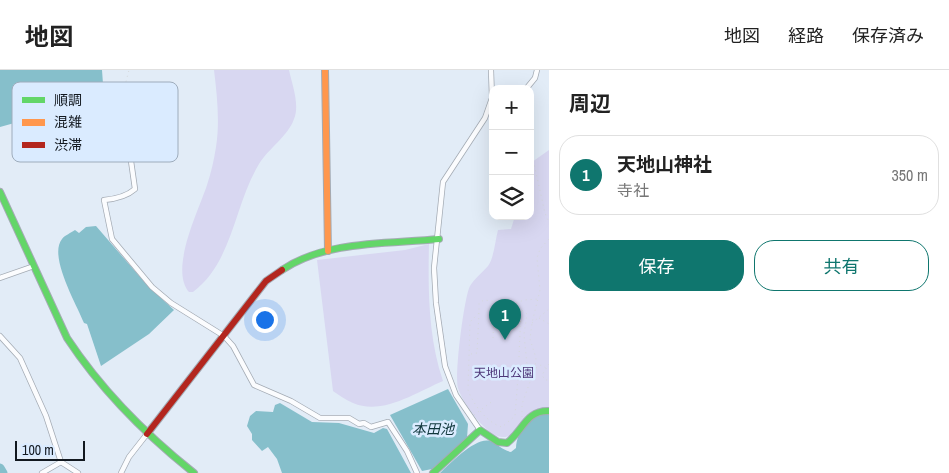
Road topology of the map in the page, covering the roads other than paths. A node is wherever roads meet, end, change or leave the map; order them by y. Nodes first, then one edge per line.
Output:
1 (325, 70) edge
2 (490, 70) edge
3 (537, 70) edge
4 (529, 85) edge
5 (489, 114) edge
6 (485, 118) junction
7 (131, 162) edge
8 (0, 192) edge
9 (438, 240) junction
10 (328, 251) junction
11 (34, 266) junction
12 (0, 278) edge
13 (0, 336) edge
14 (224, 336) junction
15 (549, 411) edge
16 (480, 430) junction
17 (148, 434) junction
18 (61, 462) junction
19 (42, 473) edge
20 (78, 473) edge
21 (121, 473) edge
22 (194, 473) edge
23 (417, 473) edge
24 (434, 473) edge

1 - 10 street
2 - 6 street
3 - 4 street
5 - 6 street
6 - 9 street
7 - 14 street
8 - 11 street
9 - 10 street
9 - 16 street
10 - 14 street
11 - 12 street
11 - 17 street
13 - 18 street
14 - 17 street
14 - 23 street
15 - 16 street
16 - 24 street
17 - 21 street
17 - 22 street
18 - 19 street
18 - 20 street

